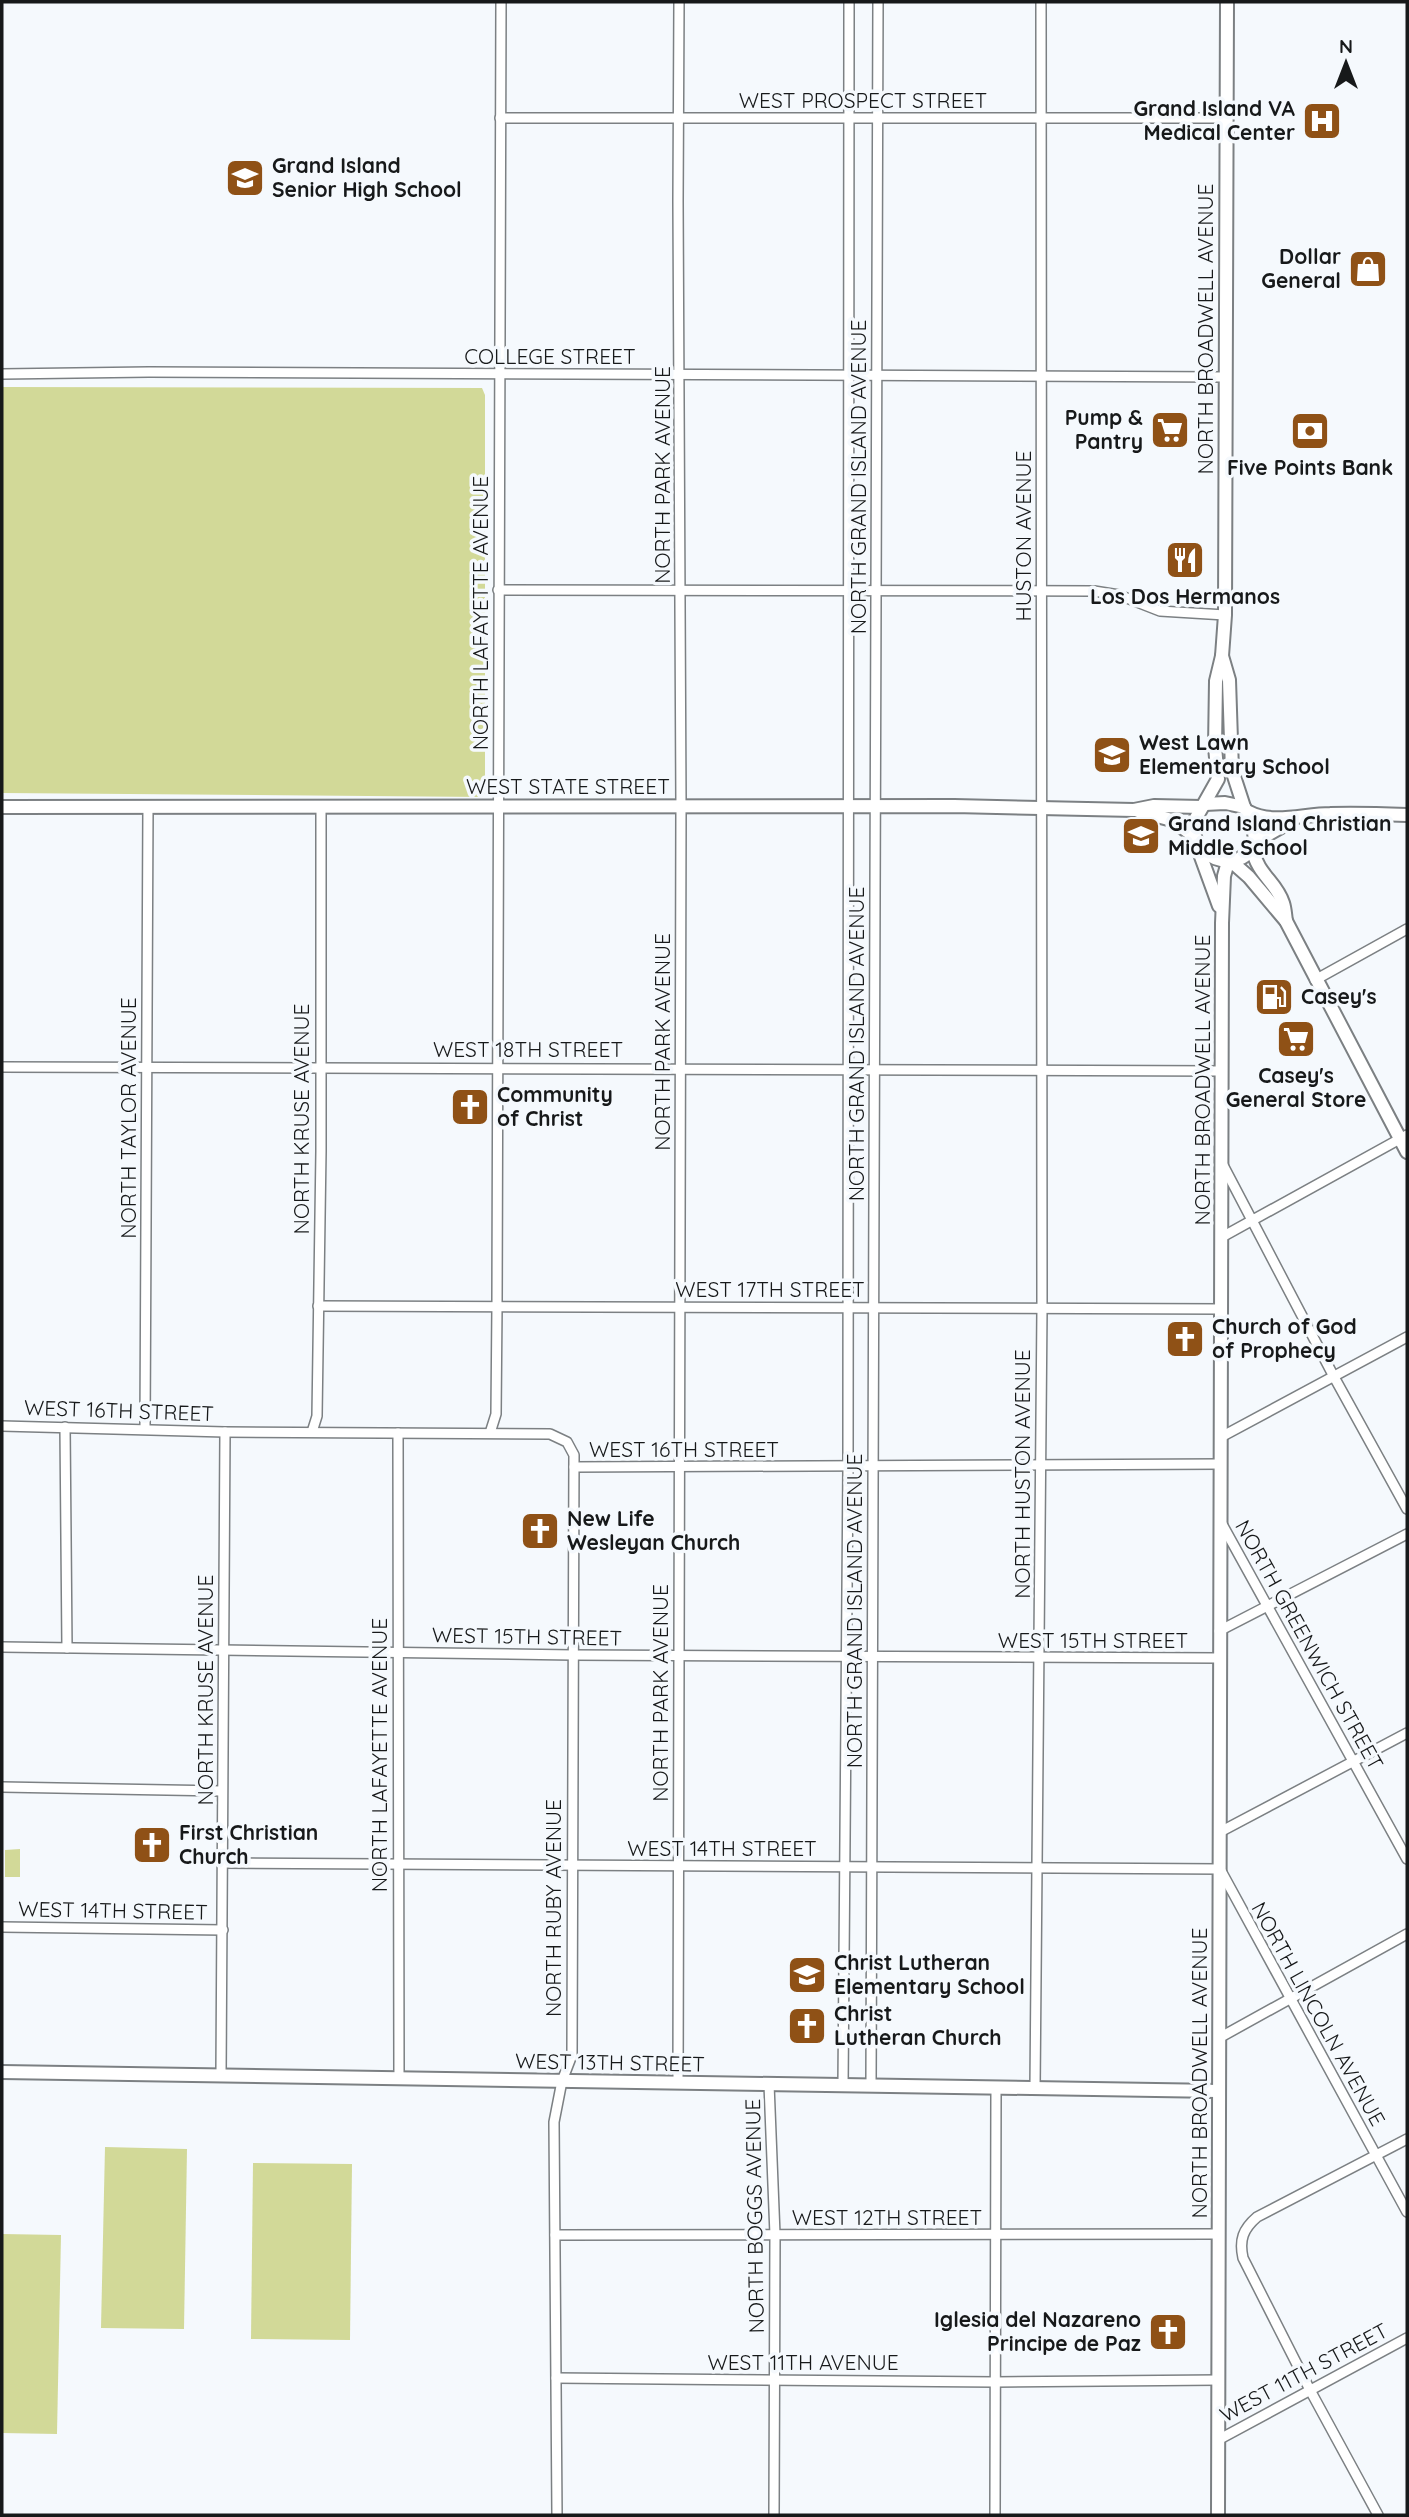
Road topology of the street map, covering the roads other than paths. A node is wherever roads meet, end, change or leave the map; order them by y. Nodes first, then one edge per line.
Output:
1 (501, 2) edge
2 (679, 2) edge
3 (849, 2) edge
4 (878, 2) edge
5 (1041, 2) edge
6 (1227, 2) edge
7 (500, 118) junction
8 (678, 118) junction
9 (849, 118) junction
10 (878, 118) junction
11 (1042, 118) junction
12 (1226, 118) junction
13 (2, 374) edge
14 (500, 374) junction
15 (680, 375) junction
16 (850, 376) junction
17 (876, 376) junction
18 (1042, 376) junction
19 (1224, 376) junction
20 (498, 590) junction
21 (681, 590) junction
22 (849, 590) junction
23 (878, 590) junction
24 (1042, 590) junction
25 (1225, 615) junction
26 (1222, 656) junction
27 (148, 806) junction
28 (321, 806) junction
29 (498, 806) junction
30 (681, 806) junction
31 (848, 806) junction
32 (876, 806) junction
33 (1203, 806) junction
34 (2, 807) edge
35 (1042, 808) junction
36 (1247, 809) junction
37 (1134, 810) junction
38 (1407, 815) edge
39 (1291, 819) junction
40 (1195, 837) junction
41 (1254, 845) junction
42 (1200, 849) junction
43 (1230, 862) junction
44 (1286, 921) junction
45 (1222, 923) junction
46 (1407, 929) edge
47 (1315, 980) junction
48 (2, 1067) edge
49 (147, 1067) junction
50 (321, 1067) junction
51 (498, 1068) junction
52 (680, 1068) junction
53 (848, 1069) junction
54 (874, 1069) junction
55 (1042, 1069) junction
56 (1222, 1071) junction
57 (1404, 1137) edge
58 (1407, 1152) edge
59 (1221, 1163) junction
60 (1252, 1220) junction
61 (1222, 1237) junction
62 (318, 1306) junction
63 (497, 1306) junction
64 (680, 1307) junction
65 (848, 1307) junction
66 (873, 1307) junction
67 (1042, 1308) junction
68 (1222, 1310) junction
69 (1407, 1336) edge
70 (1333, 1376) junction
71 (2, 1426) edge
72 (65, 1427) junction
73 (145, 1429) junction
74 (225, 1432) junction
75 (312, 1432) junction
76 (398, 1433) junction
77 (490, 1433) junction
78 (1221, 1437) junction
79 (1221, 1464) junction
80 (1040, 1466) junction
81 (574, 1467) junction
82 (679, 1467) junction
83 (848, 1467) junction
84 (873, 1467) junction
85 (1407, 1509) edge
86 (1220, 1521) junction
87 (1407, 1534) edge
88 (1268, 1606) junction
89 (1219, 1632) junction
90 (2, 1647) edge
91 (66, 1648) junction
92 (223, 1650) junction
93 (398, 1653) junction
94 (573, 1655) junction
95 (679, 1656) junction
96 (847, 1657) junction
97 (873, 1657) junction
98 (1038, 1658) junction
99 (1219, 1658) junction
100 (1407, 1733) edge
101 (1354, 1761) junction
102 (2, 1787) edge
103 (222, 1791) junction
104 (1220, 1832) junction
105 (1407, 1859) edge
106 (224, 1863) junction
107 (398, 1865) junction
108 (572, 1867) junction
109 (678, 1867) junction
110 (845, 1867) junction
111 (872, 1867) junction
112 (1037, 1867) junction
113 (1220, 1869) junction
114 (2, 1927) edge
115 (223, 1930) junction
116 (1407, 1934) edge
117 (1289, 1999) junction
118 (1219, 2038) junction
119 (2, 2072) edge
120 (221, 2074) junction
121 (399, 2078) junction
122 (562, 2081) junction
123 (678, 2083) junction
124 (769, 2084) junction
125 (843, 2085) junction
126 (871, 2086) junction
127 (996, 2088) junction
128 (1035, 2088) junction
129 (1218, 2091) junction
130 (1407, 2138) edge
131 (1376, 2156) junction
132 (1407, 2213) edge
133 (1218, 2234) junction
134 (555, 2235) junction
135 (775, 2235) junction
136 (996, 2235) junction
137 (1407, 2338) edge
138 (556, 2378) junction
139 (774, 2380) junction
140 (1219, 2380) junction
141 (995, 2382) junction
142 (1310, 2390) junction
143 (1218, 2440) junction
144 (557, 2515) edge
145 (774, 2515) edge
146 (995, 2515) edge
147 (1218, 2515) edge
148 (1378, 2515) edge

1 - 7 street, NORTH LAFAYETTE AVENUE
2 - 8 street, NORTH PARK AVENUE
3 - 9 street, NORTH GRAND ISLAND AVENUE
4 - 10 street, NORTH GRAND ISLAND AVENUE
5 - 11 street, HUSTON AVENUE
6 - 12 main road, NORTH BROADWELL AVENUE
7 - 8 street, WEST PROSPECT STREET
7 - 14 street, NORTH LAFAYETTE AVENUE
8 - 9 street, WEST PROSPECT STREET
8 - 15 street, NORTH PARK AVENUE
9 - 10 street, WEST PROSPECT STREET
9 - 16 street, NORTH GRAND ISLAND AVENUE
10 - 11 street, WEST PROSPECT STREET
10 - 17 street, NORTH GRAND ISLAND AVENUE
11 - 12 street, WEST PROSPECT STREET
11 - 18 street, HUSTON AVENUE
12 - 19 main road, NORTH BROADWELL AVENUE
13 - 14 street, COLLEGE STREET
14 - 15 street, COLLEGE STREET
14 - 20 street, NORTH LAFAYETTE AVENUE
15 - 16 street, COLLEGE STREET
15 - 21 street, NORTH PARK AVENUE
16 - 17 street, COLLEGE STREET
16 - 22 street, NORTH GRAND ISLAND AVENUE
17 - 18 street, COLLEGE STREET
17 - 23 street, NORTH GRAND ISLAND AVENUE
18 - 19 street, COLLEGE STREET
18 - 24 street, HUSTON AVENUE
19 - 25 main road, NORTH BROADWELL AVENUE
20 - 21 street
20 - 29 street, NORTH LAFAYETTE AVENUE
21 - 22 street
21 - 30 street, NORTH PARK AVENUE
22 - 23 street
22 - 31 street, NORTH GRAND ISLAND AVENUE
23 - 24 street
23 - 32 street, NORTH GRAND ISLAND AVENUE
24 - 25 street
24 - 35 street, HUSTON AVENUE
25 - 26 main road, NORTH BROADWELL AVENUE
26 - 33 main road, NORTH BROADWELL AVENUE
26 - 36 main road, NORTH BROADWELL AVENUE
27 - 28 main road, WEST STATE STREET
27 - 34 main road, WEST STATE STREET
27 - 49 street, NORTH TAYLOR AVENUE
28 - 29 main road, WEST STATE STREET
28 - 50 street, NORTH KRUSE AVENUE
29 - 30 main road, WEST STATE STREET
29 - 51 street, NORTH LAFAYETTE AVENUE
30 - 31 main road, WEST STATE STREET
30 - 52 street, NORTH PARK AVENUE
31 - 32 main road, WEST STATE STREET
31 - 53 street, NORTH GRAND ISLAND AVENUE
32 - 35 main road, WEST STATE STREET
32 - 54 street, NORTH GRAND ISLAND AVENUE
33 - 36 main road
33 - 37 main road, WEST STATE STREET
33 - 40 main road
35 - 37 main road, WEST STATE STREET
35 - 55 street, HUSTON AVENUE
36 - 39 main road
36 - 41 main road
37 - 40 main road, WEST STATE STREET
38 - 39 main road
39 - 41 main road
40 - 42 main road
41 - 43 main road
41 - 44 main road
42 - 43 main road
42 - 45 main road, NORTH BROADWELL AVENUE
43 - 44 main road
43 - 45 main road, NORTH BROADWELL AVENUE
44 - 47 main road
45 - 56 main road, NORTH BROADWELL AVENUE
46 - 47 street
47 - 57 main road
48 - 49 street, WEST 18TH STREET
49 - 50 street, WEST 18TH STREET
49 - 73 street, NORTH TAYLOR AVENUE
50 - 51 street, WEST 18TH STREET
50 - 62 street, NORTH KRUSE AVENUE
51 - 52 street, WEST 18TH STREET
51 - 63 street, NORTH LAFAYETTE AVENUE
52 - 53 street, WEST 18TH STREET
52 - 64 street, NORTH PARK AVENUE
53 - 54 street, WEST 18TH STREET
53 - 65 street, NORTH GRAND ISLAND AVENUE
54 - 55 street, WEST 18TH STREET
54 - 66 street, NORTH GRAND ISLAND AVENUE
55 - 56 street, WEST 18TH STREET
55 - 67 street, NORTH HUSTON AVENUE
56 - 59 main road, NORTH BROADWELL AVENUE
57 - 58 main road
57 - 60 street
59 - 60 street
59 - 61 main road, NORTH BROADWELL AVENUE
60 - 61 street, NORTH BROADWELL AVENUE
60 - 70 street
61 - 68 main road, NORTH BROADWELL AVENUE
62 - 63 street, WEST 17TH STREET
62 - 75 street, NORTH KRUSE AVENUE
63 - 64 street, WEST 17TH STREET
63 - 77 street, NORTH LAFAYETTE AVENUE
64 - 65 street, WEST 17TH STREET
64 - 82 street, NORTH PARK AVENUE
65 - 66 street, WEST 17TH STREET
65 - 83 street, NORTH GRAND ISLAND AVENUE
66 - 67 street, WEST 17TH STREET
66 - 84 street, NORTH GRAND ISLAND AVENUE
67 - 68 street, WEST 17TH STREET
67 - 80 street, NORTH HUSTON AVENUE
68 - 78 main road, NORTH BROADWELL AVENUE
69 - 70 street
70 - 78 street
70 - 85 street
71 - 72 street, WEST 16TH STREET
72 - 73 street, WEST 16TH STREET
72 - 91 street
73 - 74 street, WEST 16TH STREET
74 - 75 street, WEST 16TH STREET
74 - 92 street, NORTH KRUSE AVENUE
75 - 76 street, WEST 16TH STREET
76 - 77 street, WEST 16TH STREET
76 - 93 street, NORTH LAFAYETTE AVENUE
77 - 81 street, WEST 16TH STREET
78 - 79 main road, NORTH BROADWELL AVENUE
79 - 80 street, WEST 16TH STREET
79 - 86 main road, NORTH BROADWELL AVENUE
80 - 84 street, WEST 16TH STREET
80 - 98 street, NORTH HUSTON AVENUE
81 - 82 street, WEST 16TH STREET
81 - 94 street, NORTH RUBY AVENUE
82 - 83 street, WEST 16TH STREET
82 - 95 street, NORTH PARK AVENUE
83 - 84 street, WEST 16TH STREET
83 - 96 street, NORTH GRAND ISLAND AVENUE
84 - 97 street, NORTH GRAND ISLAND AVENUE
86 - 88 street, NORTH GREENWICH STREET
86 - 89 main road, NORTH BROADWELL AVENUE
87 - 88 street
88 - 89 street
88 - 101 street, NORTH GREENWICH STREET
89 - 99 main road, NORTH BROADWELL AVENUE
90 - 91 street, WEST 15TH STREET
91 - 92 street, WEST 15TH STREET
92 - 93 street, WEST 15TH STREET
92 - 103 street, NORTH KRUSE AVENUE
93 - 94 street, WEST 15TH STREET
93 - 107 street, NORTH LAFAYETTE AVENUE
94 - 95 street, WEST 15TH STREET
94 - 108 street, NORTH RUBY AVENUE
95 - 96 street, WEST 15TH STREET
95 - 109 street, NORTH PARK AVENUE
96 - 97 street, WEST 15TH STREET
96 - 110 street, NORTH GRAND ISLAND AVENUE
97 - 98 street, WEST 15TH STREET
97 - 111 street, NORTH GRAND ISLAND AVENUE
98 - 99 street, WEST 15TH STREET
98 - 112 street, NORTH HUSTON AVENUE
99 - 104 main road, NORTH BROADWELL AVENUE
100 - 101 street
101 - 104 street
101 - 105 street, NORTH GREENWICH STREET
102 - 103 street
103 - 106 street, NORTH KRUSE AVENUE
104 - 113 main road, NORTH BROADWELL AVENUE
106 - 107 street, WEST 14TH STREET
106 - 115 street, NORTH KRUSE AVENUE
107 - 108 street, WEST 14TH STREET
107 - 121 street, NORTH LAFAYETTE AVENUE
108 - 109 street, WEST 14TH STREET
108 - 122 street, NORTH RUBY AVENUE
109 - 110 street, WEST 14TH STREET
109 - 123 street, NORTH PARK AVENUE
110 - 111 street, WEST 14TH STREET
110 - 125 street, NORTH GRAND ISLAND AVENUE
111 - 112 street, WEST 14TH STREET
111 - 126 street, NORTH GRAND ISLAND AVENUE
112 - 113 street, WEST 14TH STREET
112 - 128 street, NORTH HUSTON AVENUE
113 - 117 street, NORTH LINCOLN AVENUE
113 - 118 main road, NORTH BROADWELL AVENUE
114 - 115 street, WEST 14TH STREET
115 - 120 street, NORTH KRUSE AVENUE
116 - 117 street
117 - 118 street
117 - 131 street, NORTH LINCOLN AVENUE
118 - 129 main road, NORTH BROADWELL AVENUE
119 - 120 main road, WEST 13TH STREET
120 - 121 main road, WEST 13TH STREET
121 - 122 main road, WEST 13TH STREET
122 - 123 main road, WEST 13TH STREET
122 - 134 street, NORTH RUBY AVENUE
123 - 124 main road, WEST 13TH STREET
124 - 125 main road, WEST 13TH STREET
124 - 135 street, NORTH BOGGS AVENUE
125 - 126 main road, WEST 13TH STREET
126 - 127 main road, WEST 13TH STREET
127 - 128 main road, WEST 13TH STREET
127 - 136 street
128 - 129 main road, WEST 13TH STREET
129 - 133 main road, NORTH BROADWELL AVENUE
130 - 131 street
131 - 132 street, NORTH LINCOLN AVENUE
131 - 142 street
133 - 136 street, WEST 12TH STREET
133 - 140 main road, NORTH BROADWELL AVENUE
134 - 135 street, WEST 12TH STREET
134 - 138 street, NORTH RUBY AVENUE
135 - 136 street, WEST 12TH STREET
135 - 139 street, NORTH BOGGS AVENUE
136 - 141 street
137 - 142 street, WEST 11TH STREET
138 - 139 street, WEST 11TH AVENUE
138 - 144 street, NORTH RUBY AVENUE
139 - 141 street, WEST 11TH AVENUE
139 - 145 street, NORTH BOGGS AVENUE
140 - 141 street, WEST 11TH AVENUE
140 - 143 main road, NORTH BROADWELL AVENUE
141 - 146 street
142 - 143 street, WEST 11TH STREET
142 - 148 street
143 - 147 main road, NORTH BROADWELL AVENUE

